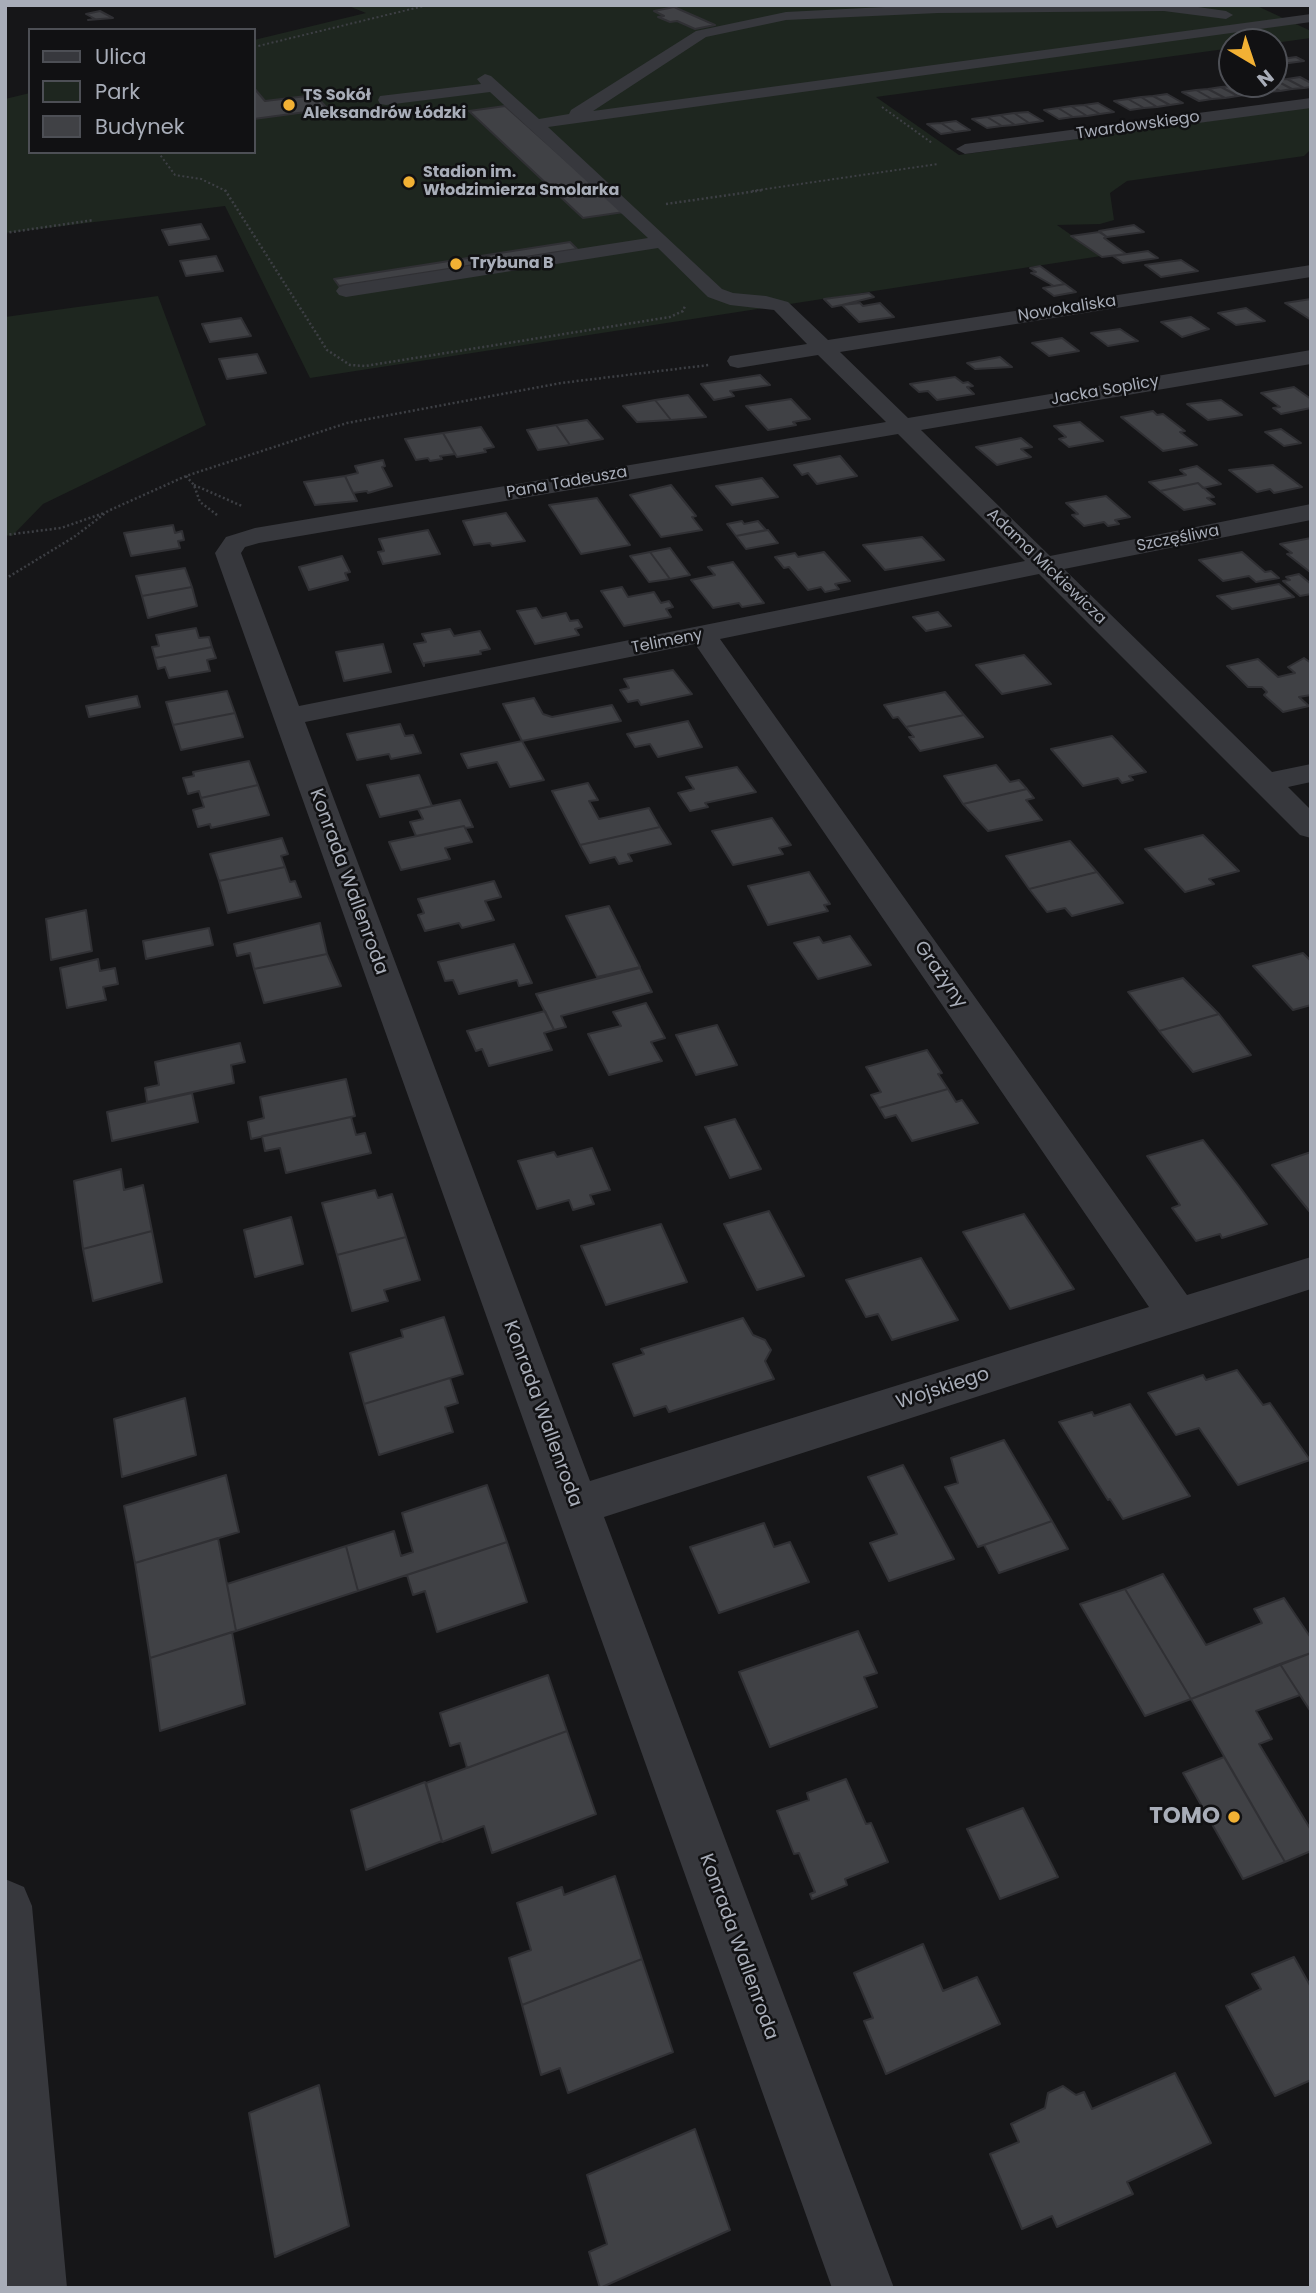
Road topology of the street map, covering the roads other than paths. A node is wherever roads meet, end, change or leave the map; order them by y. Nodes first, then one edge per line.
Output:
1 (934, 7) edge
2 (1284, 7) edge
3 (1310, 18) edge
4 (1265, 23) junction
5 (386, 100) dead end
6 (1311, 103) edge
7 (568, 120) junction
8 (536, 124) junction
9 (965, 149) dead end
10 (661, 242) junction
11 (1311, 271) edge
12 (346, 291) dead end
13 (824, 348) junction
14 (1311, 357) edge
15 (738, 361) road end
16 (900, 426) junction
17 (1311, 512) edge
18 (235, 542) joint
19 (1045, 565) junction
20 (703, 635) junction
21 (288, 717) junction
22 (1311, 772) edge
23 (1266, 783) junction
24 (1311, 828) edge
25 (1311, 1273) edge
26 (1178, 1314) junction
27 (576, 1506) junction
28 (5, 1906) edge
29 (36, 2288) edge
30 (863, 2288) edge

1 - 4 street
1 - 7 street
2 - 3 street
3 - 4 street
4 - 7 street
5 - 8 street
6 - 9 street, Twardowskiego
7 - 8 street
8 - 10 street
10 - 12 street
10 - 13 street, Adama Mickiewicza
11 - 13 street, Nowokaliska
13 - 15 street, Nowokaliska
13 - 16 street, Adama Mickiewicza
14 - 16 street, Jacka Soplicy
16 - 18 street, Pana Tadeusza
16 - 19 street, Adama Mickiewicza
17 - 19 street, Szczęśliwa
18 - 21 street, Konrada Wallenroda
19 - 20 street, Telimeny
19 - 23 street, Adama Mickiewicza
20 - 21 street, Telimeny
20 - 26 street, Grażyny
21 - 27 street, Konrada Wallenroda
22 - 23 street
23 - 24 street, Adama Mickiewicza
25 - 26 street, Wojskiego
26 - 27 street, Wojskiego
27 - 30 street, Konrada Wallenroda
28 - 29 street

